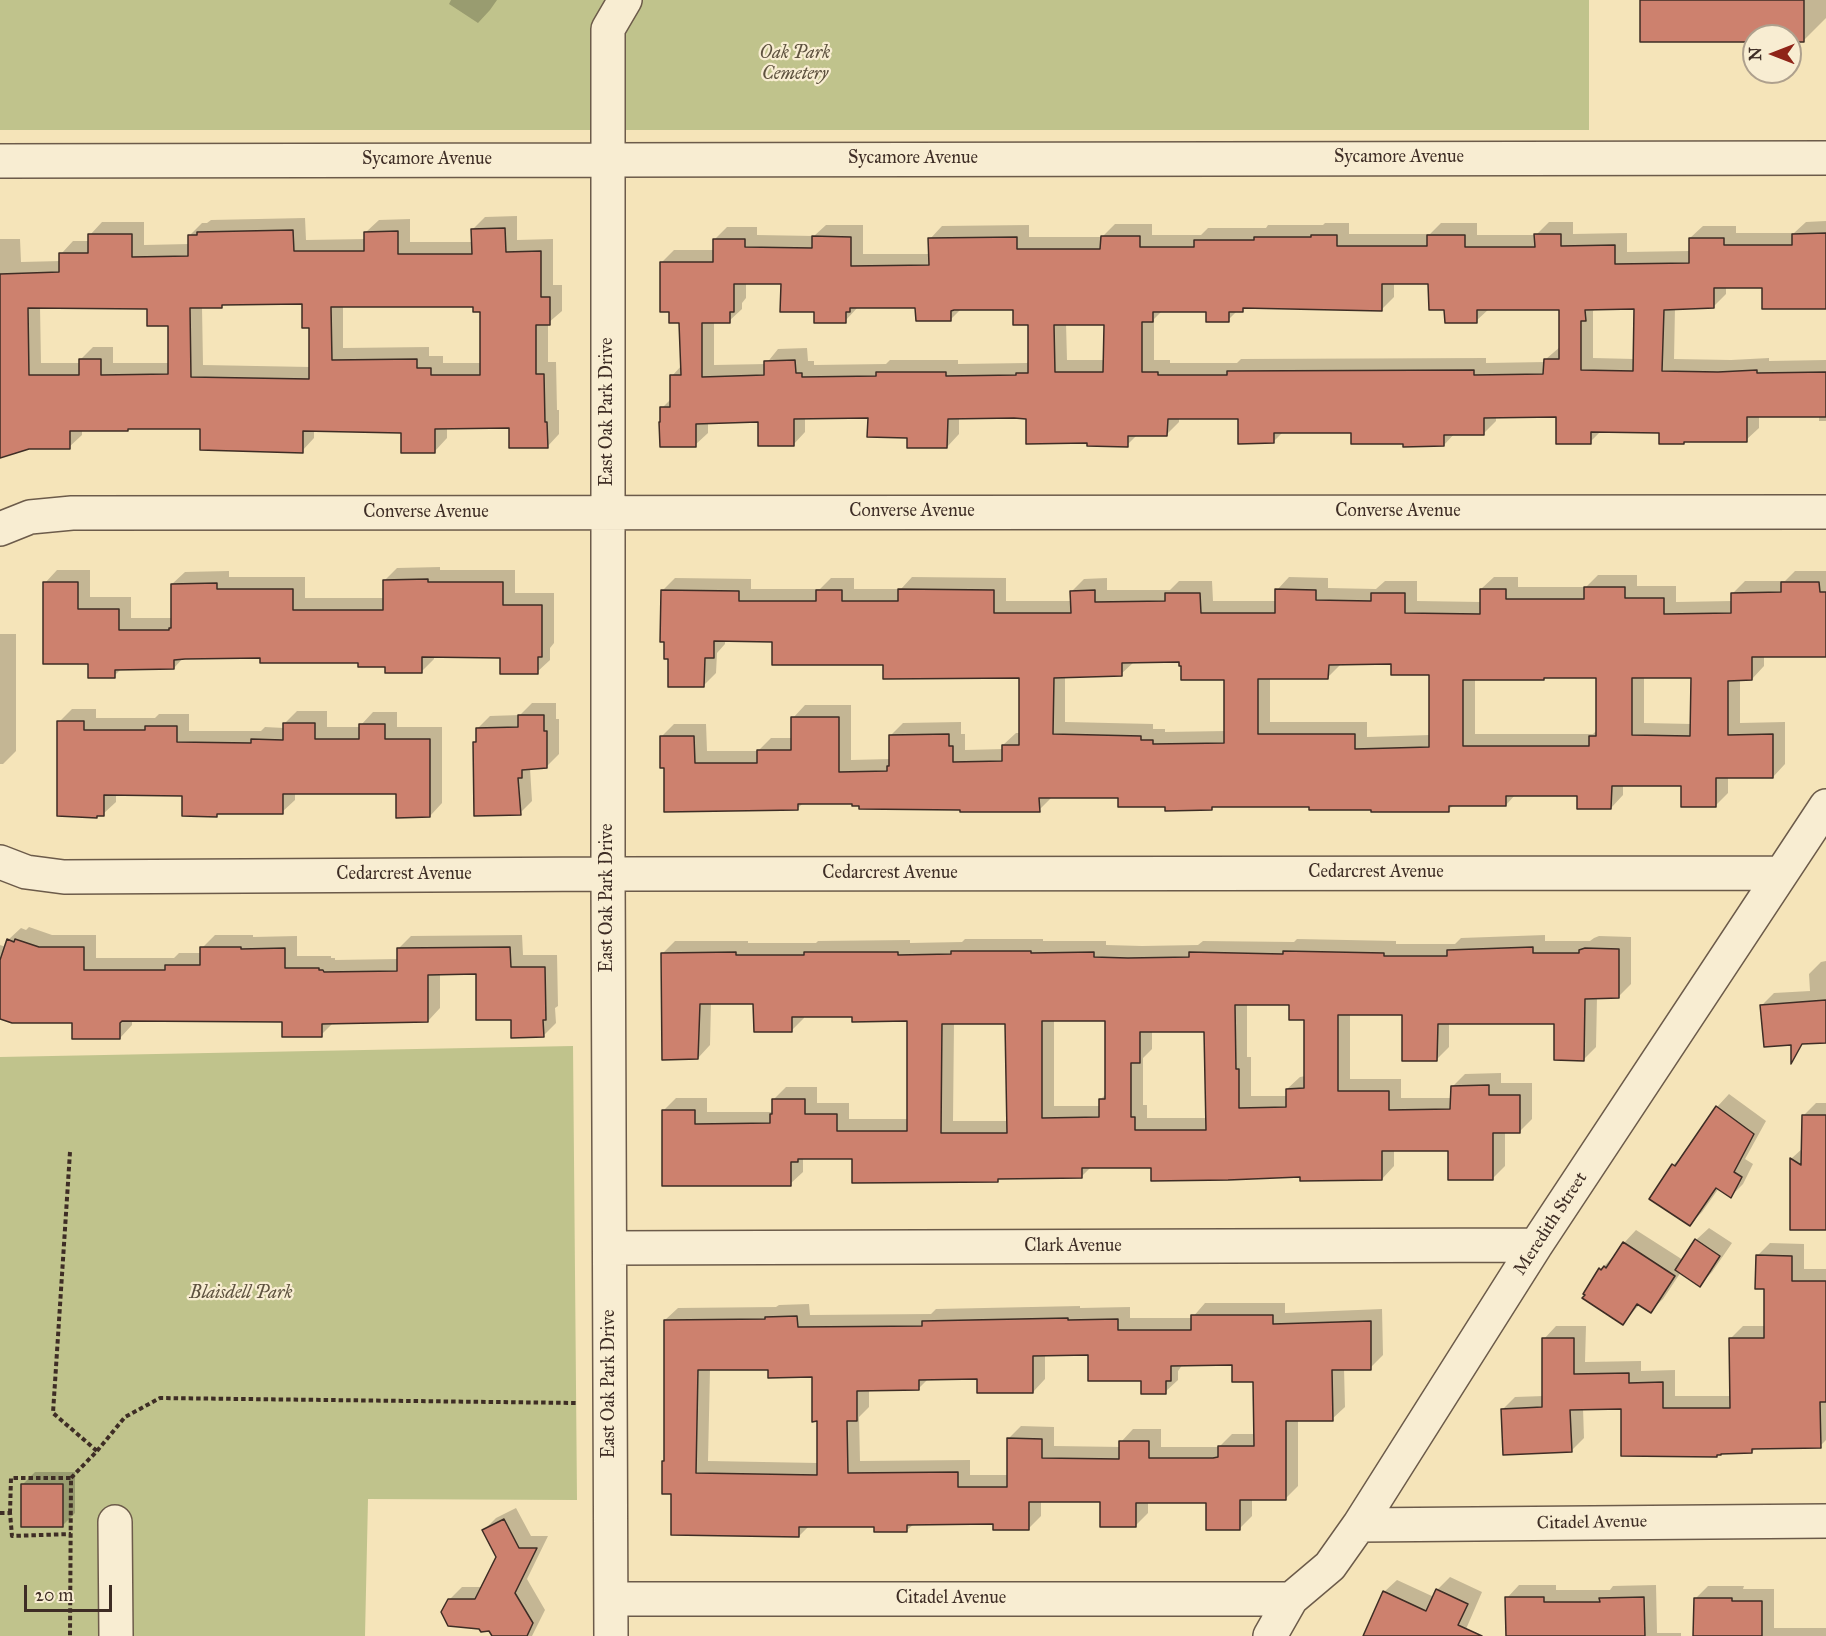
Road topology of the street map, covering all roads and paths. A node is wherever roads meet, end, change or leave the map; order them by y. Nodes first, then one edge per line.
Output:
1 (625, 0) edge
2 (1826, 158) edge
3 (607, 160) junction
4 (0, 161) edge
5 (608, 512) junction
6 (1826, 512) edge
7 (0, 529) edge
8 (1826, 806) edge
9 (0, 862) edge
10 (1782, 873) junction
11 (608, 874) junction
12 (70, 1152) dead end
13 (1536, 1245) junction
14 (610, 1248) junction
15 (578, 1403) dead end
16 (97, 1451) junction
17 (71, 1478) junction
18 (0, 1513) edge
19 (10, 1513) junction
20 (1826, 1521) edge
21 (115, 1522) dead end
22 (1359, 1526) junction
23 (71, 1534) junction
24 (611, 1599) junction
25 (1291, 1599) junction
26 (70, 1636) edge
27 (116, 1636) edge
28 (611, 1636) edge
29 (1270, 1636) edge

1 - 3 street, East Oak Park Drive
2 - 3 street, Sycamore Avenue
3 - 4 street, Sycamore Avenue
3 - 5 street, East Oak Park Drive
5 - 6 street, Converse Avenue
5 - 7 street, Converse Avenue
5 - 11 street, East Oak Park Drive
8 - 10 street, Meredith Street
9 - 11 street, Cedarcrest Avenue
10 - 11 street, Cedarcrest Avenue
10 - 13 street, Meredith Street
11 - 14 street, East Oak Park Drive
12 - 16 path
13 - 14 street, Clark Avenue
13 - 22 street, Meredith Street
14 - 24 street, East Oak Park Drive
15 - 16 path
16 - 17 path
17 - 19 path
17 - 23 path
18 - 19 path
19 - 23 path
20 - 22 street, Citadel Avenue
21 - 27 street
22 - 25 street, Meredith Street
23 - 26 path
24 - 25 street, Citadel Avenue
24 - 28 street, East Oak Park Drive
25 - 29 street, Meredith Street

